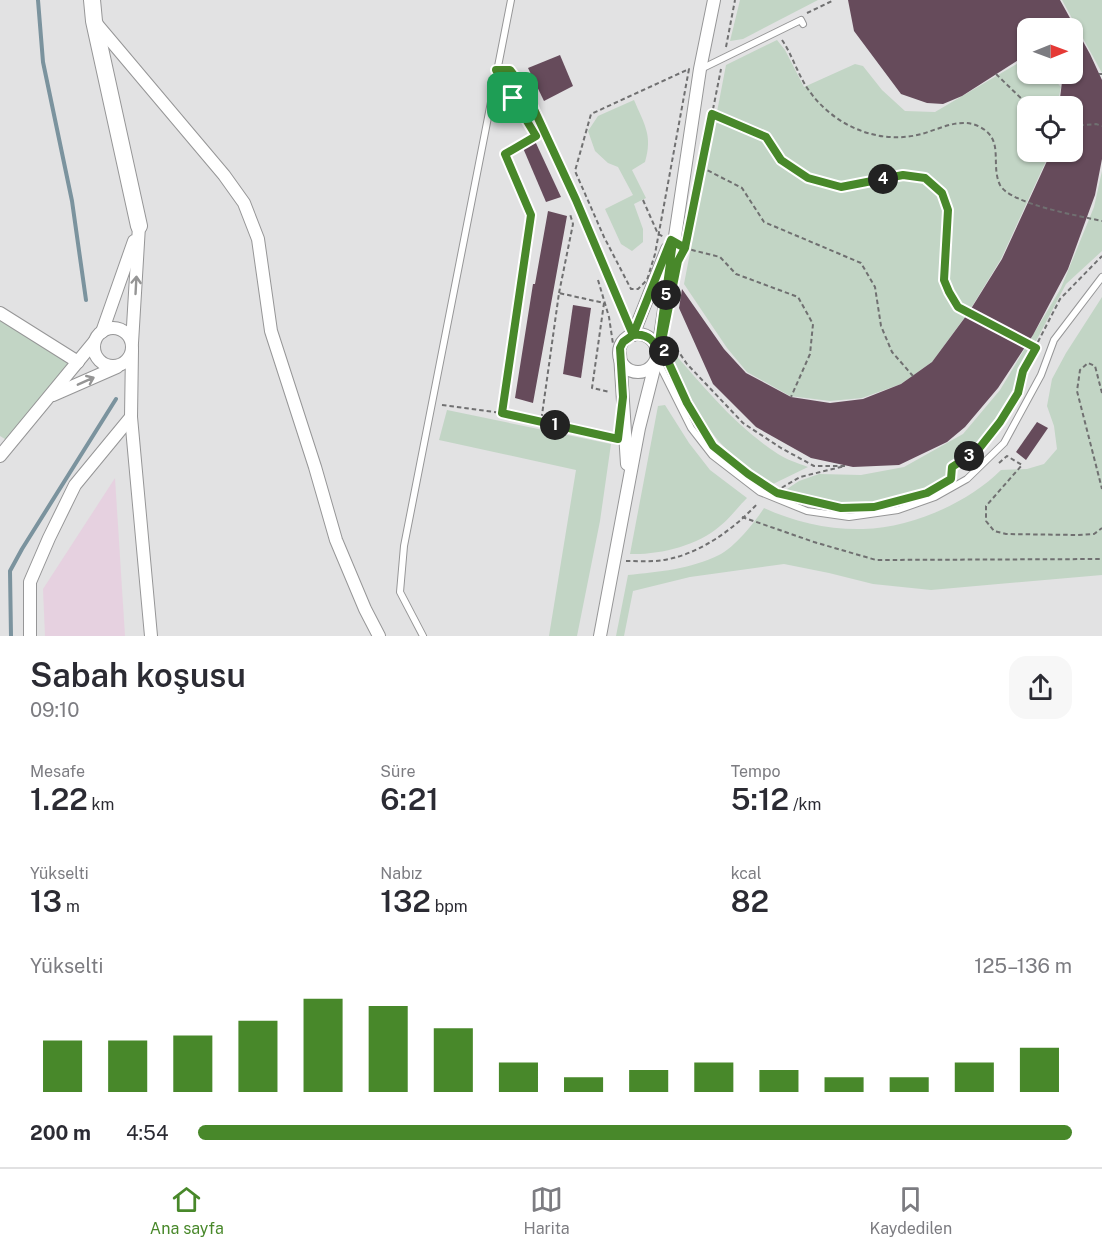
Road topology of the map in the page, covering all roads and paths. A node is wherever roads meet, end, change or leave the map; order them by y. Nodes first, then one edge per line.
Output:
1 (92, 0) edge
2 (511, 0) edge
3 (714, 0) edge
4 (735, 0) edge
5 (834, 0) edge
6 (804, 14) dead end
7 (94, 21) junction
8 (803, 24) dead end
9 (779, 35) dead end
10 (724, 57) junction
11 (700, 69) junction
12 (496, 70) junction
13 (996, 74) dead end
14 (1019, 96) edge
15 (712, 114) junction
16 (1083, 125) edge
17 (530, 126) dead end
18 (1102, 126) edge
19 (536, 136) dead end
20 (701, 167) junction
21 (643, 200) dead end
22 (569, 208) dead end
23 (572, 213) dead end
24 (692, 213) dead end
25 (1102, 221) edge
26 (577, 223) dead end
27 (139, 226) junction
28 (658, 234) junction
29 (673, 237) junction
30 (685, 248) junction
31 (681, 255) dead end
32 (1102, 256) edge
33 (597, 275) dead end
34 (1102, 277) edge
35 (559, 293) junction
36 (604, 303) junction
37 (0, 313) edge
38 (633, 335) junction
39 (98, 337) junction
40 (132, 347) junction
41 (1036, 348) junction
42 (616, 350) junction
43 (657, 357) junction
44 (78, 362) junction
45 (122, 365) junction
46 (913, 376) dead end
47 (1102, 393) edge
48 (49, 397) junction
49 (623, 397) junction
50 (790, 397) dead end
51 (442, 404) dead end
52 (502, 413) junction
53 (131, 417) junction
54 (542, 422) junction
55 (5, 439) edge
56 (618, 439) dead end
57 (0, 456) edge
58 (999, 463) dead end
59 (951, 479) dead end
60 (628, 483) junction
61 (1102, 489) edge
62 (742, 517) dead end
63 (1102, 528) edge
64 (1102, 560) edge
65 (30, 636) edge
66 (151, 636) edge
67 (379, 636) edge
68 (423, 636) edge
69 (600, 636) edge

1 - 7 main road
2 - 12 lane
3 - 11 street
4 - 10 path
5 - 6 path
7 - 27 main road
7 - 67 street
8 - 10 lane
9 - 25 path
10 - 11 lane
10 - 15 path
11 - 29 street
12 - 17 path
12 - 38 lane
12 - 68 lane
13 - 14 path
15 - 20 path
15 - 41 path
16 - 18 path
19 - 52 path
20 - 24 path
20 - 46 path
21 - 28 path
22 - 35 path
23 - 26 path
27 - 39 street
40 -> 27 street
28 - 28 path
28 - 29 path
29 - 30 path
29 - 38 street
29 - 43 street
30 - 31 path
30 - 50 path
32 - 41 path
33 - 36 path
34 - 43 lane
35 - 36 path
35 - 54 path
36 - 42 path
36 - 49 path
37 - 44 street
38 - 42 street
38 - 43 street
39 - 40 street
39 - 44 street
39 - 45 street
40 - 45 street
40 - 53 street
41 - 59 path
42 - 43 street
42 - 49 street
43 - 60 street
44 - 48 street
48 -> 45 street
47 - 61 path
48 - 55 street
49 - 60 street
51 - 52 path
52 - 54 path
53 - 65 street
53 - 66 street
54 - 56 path
55 - 57 street
58 - 63 path
60 - 69 street
62 - 64 path

